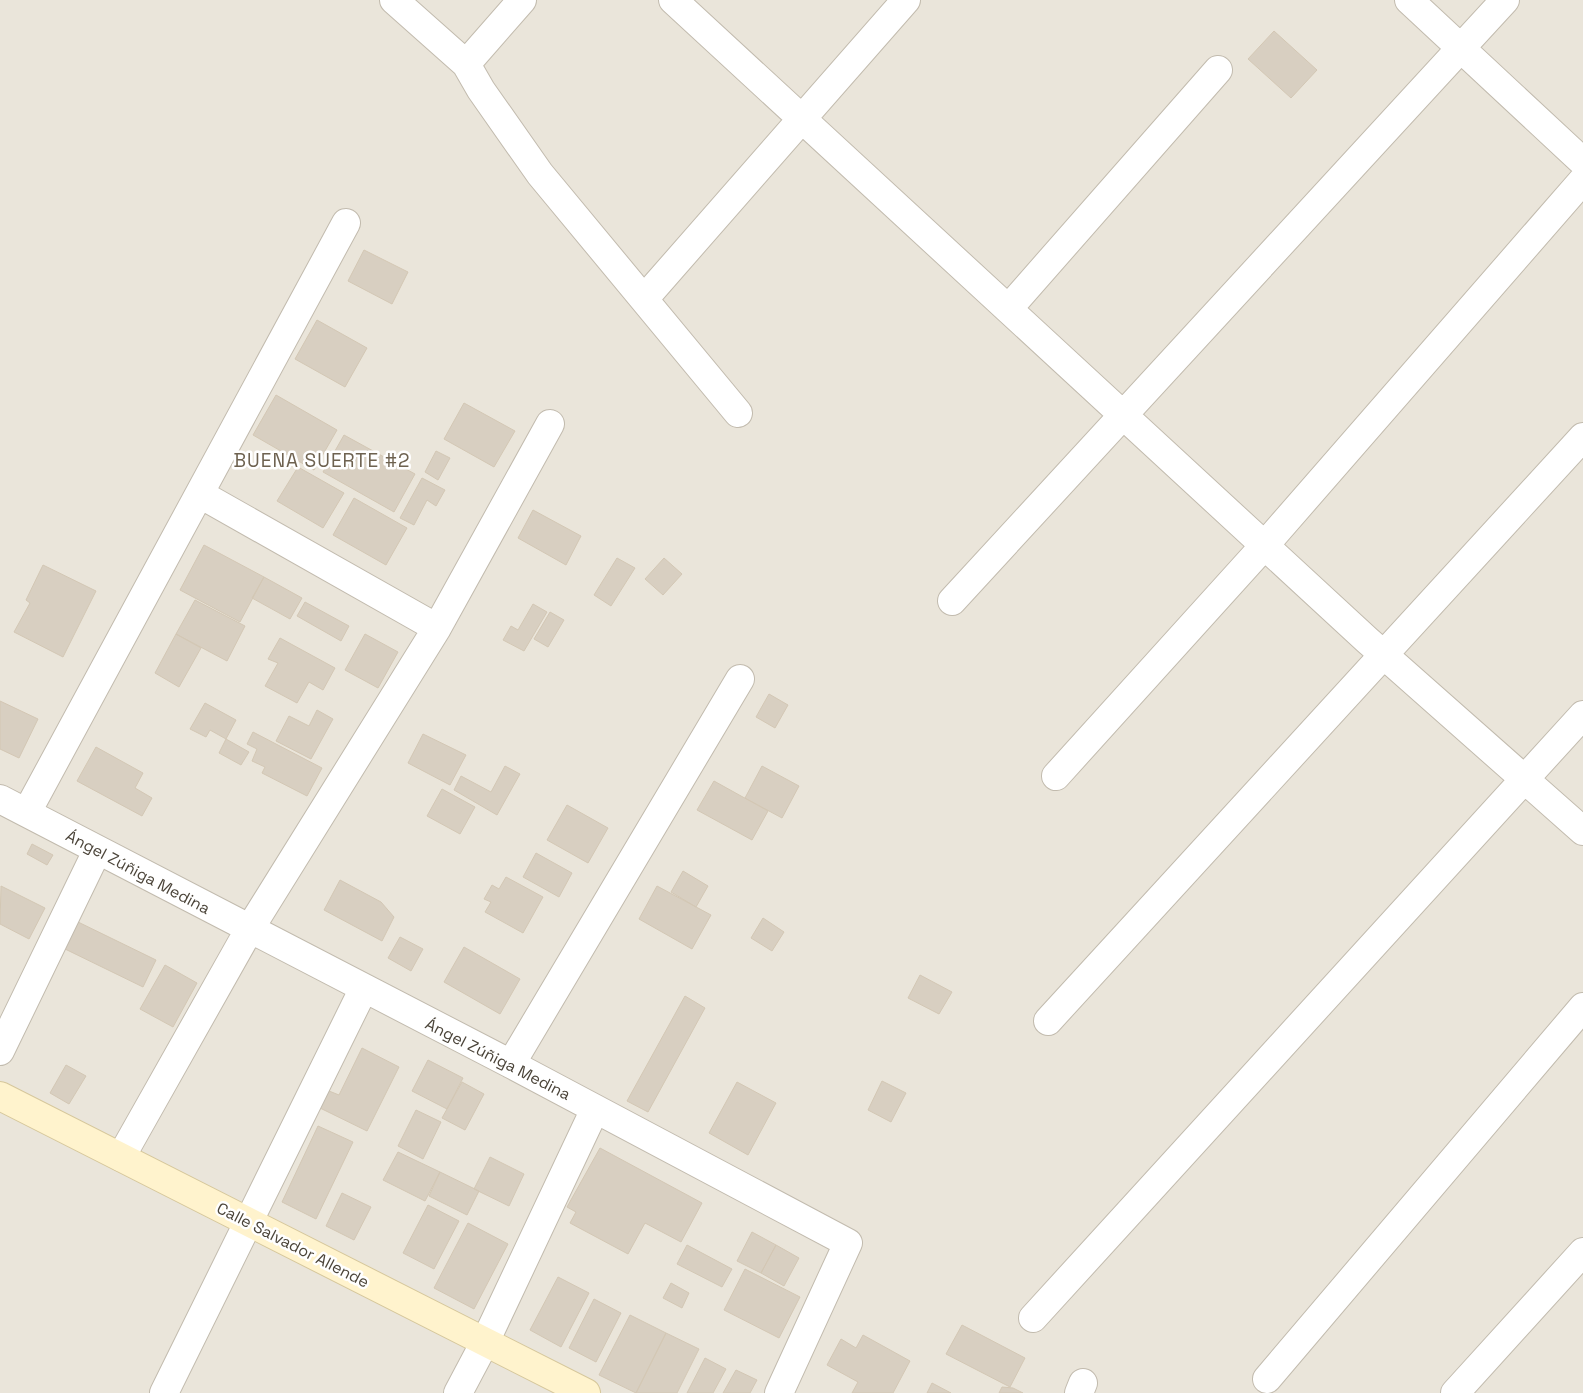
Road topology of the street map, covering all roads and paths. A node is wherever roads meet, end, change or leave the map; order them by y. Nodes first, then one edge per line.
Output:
1 (394, 0) edge
2 (522, 0) edge
3 (673, 0) edge
4 (906, 0) edge
5 (1409, 0) edge
6 (1505, 0) edge
7 (1461, 49) junction
8 (466, 64) junction
9 (1218, 70) dead end
10 (801, 118) junction
11 (1583, 162) edge
12 (1583, 180) edge
13 (346, 224) dead end
14 (644, 299) junction
15 (1008, 309) junction
16 (738, 413) dead end
17 (1123, 416) junction
18 (550, 424) dead end
19 (1583, 437) edge
20 (200, 494) junction
21 (1264, 546) junction
22 (952, 601) dead end
23 (437, 628) junction
24 (1383, 655) junction
25 (740, 679) dead end
26 (1583, 716) edge
27 (1056, 776) dead end
28 (1525, 780) junction
29 (0, 799) edge
30 (27, 812) junction
31 (1583, 831) edge
32 (97, 852) junction
33 (249, 930) junction
34 (363, 990) junction
35 (1583, 1007) edge
36 (1048, 1021) dead end
37 (0, 1051) edge
38 (511, 1064) junction
39 (0, 1096) edge
40 (595, 1109) junction
41 (121, 1158) junction
42 (248, 1222) junction
43 (1583, 1252) edge
44 (1033, 1318) dead end
45 (485, 1342) junction
46 (1267, 1379) dead end
47 (164, 1393) edge
48 (458, 1393) edge
49 (586, 1393) edge
50 (779, 1393) edge
51 (1454, 1393) edge

1 - 8 street
2 - 8 street
3 - 10 street
4 - 10 street
5 - 7 street
6 - 7 street
7 - 11 street
7 - 17 street
8 - 14 street
9 - 15 street
10 - 14 street
10 - 15 street
12 - 21 street
13 - 20 street
14 - 16 street
15 - 17 street
17 - 21 street
17 - 22 street
18 - 23 street
19 - 24 street
20 - 23 street
20 - 30 street
21 - 24 street
21 - 27 street
23 - 33 street
24 - 28 street
24 - 36 street
25 - 38 street
26 - 28 street
28 - 31 street
28 - 44 street
29 - 30 street, Ángel Zúñiga Medina
30 - 32 street, Ángel Zúñiga Medina
32 - 33 street, Ángel Zúñiga Medina
32 - 37 street
33 - 34 street, Ángel Zúñiga Medina
33 - 41 street
34 - 38 street, Ángel Zúñiga Medina
34 - 42 street
35 - 46 street
38 - 40 street, Ángel Zúñiga Medina
39 - 41 street, Calle Salvador Allende
40 - 45 street
40 - 50 street, Ángel Zúñiga Medina
41 - 42 street, Calle Salvador Allende
42 - 45 street, Calle Salvador Allende
42 - 47 street
43 - 51 street
45 - 48 street
45 - 49 street, Calle Salvador Allende

